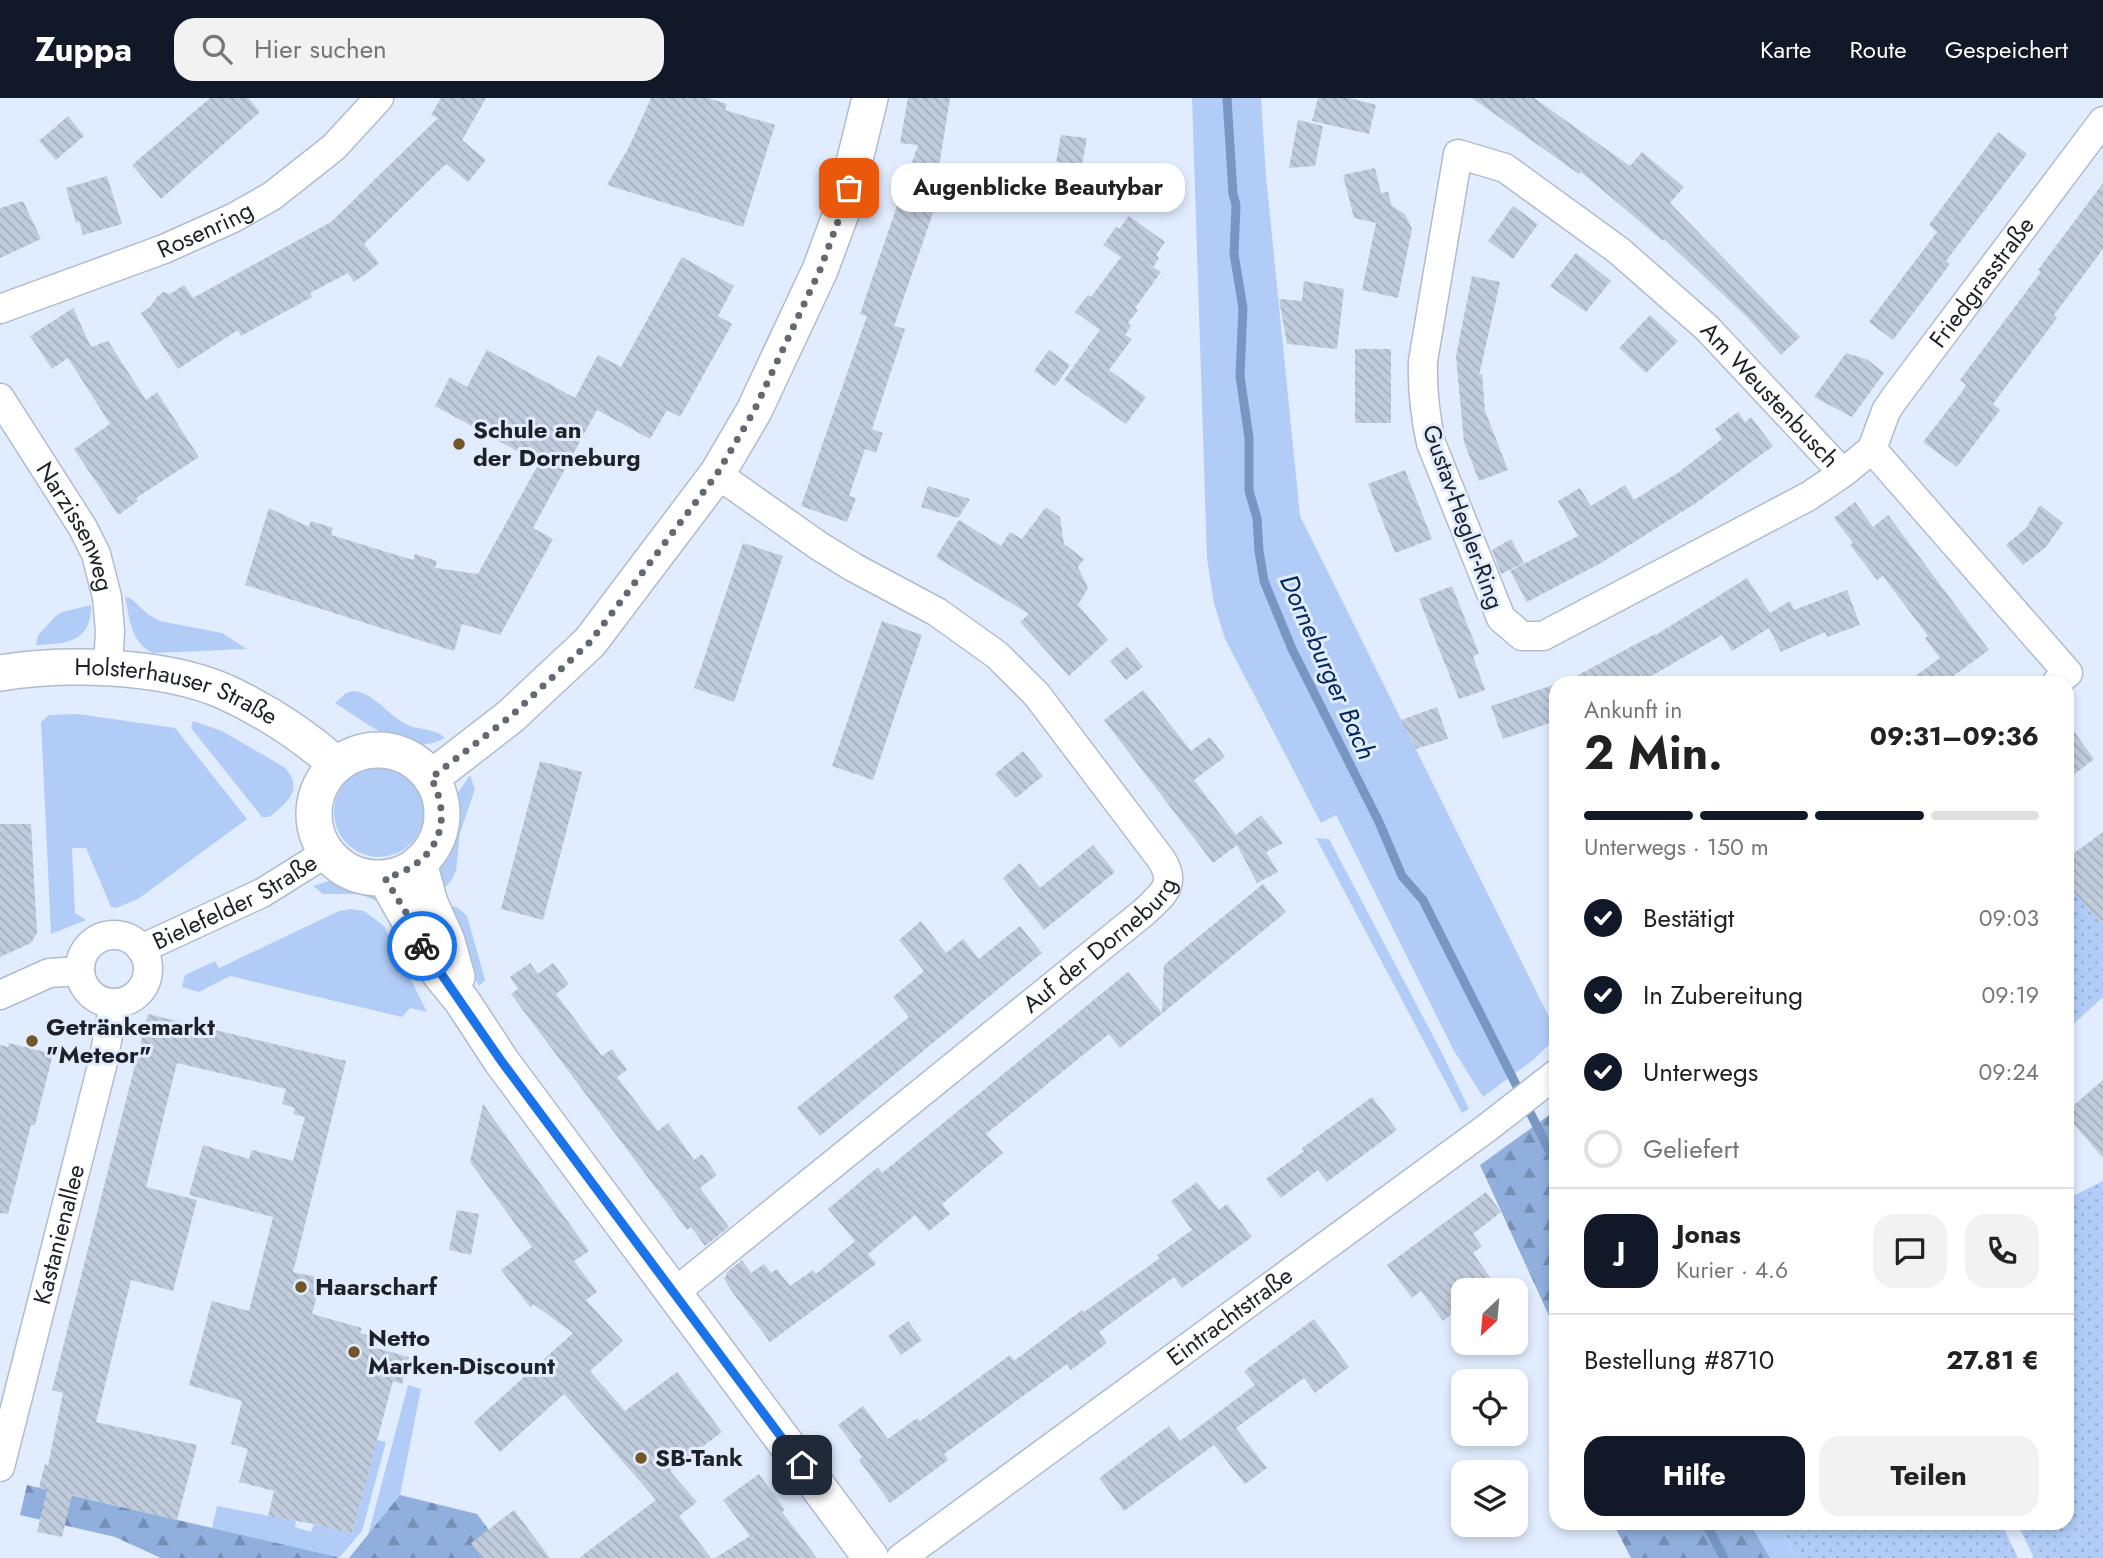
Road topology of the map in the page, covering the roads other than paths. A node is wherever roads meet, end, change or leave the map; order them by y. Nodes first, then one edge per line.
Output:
1 (379, 98) edge
2 (870, 98) edge
3 (2103, 121) edge
4 (1458, 154) joint
5 (0, 309) edge
6 (0, 398) edge
7 (1872, 449) junction
8 (1843, 473) junction
9 (717, 474) junction
10 (108, 668) junction
11 (0, 673) edge
12 (2061, 676) edge
13 (336, 764) junction
14 (431, 778) junction
15 (326, 853) junction
16 (419, 863) junction
17 (385, 878) junction
18 (141, 949) junction
19 (80, 971) junction
20 (0, 995) edge
21 (462, 1002) junction
22 (114, 1003) junction
23 (1549, 1080) edge
24 (674, 1293) junction
25 (0, 1467) edge
26 (871, 1558) edge
27 (901, 1558) edge

1 - 5 street, Rosenring
2 - 9 street
3 - 7 street, Friedgrasstraße
4 - 8 street, Am Weustenbusch
4 - 8 street, Gustav-Hegler-Ring
6 - 10 street, Narzissenweg
7 - 8 street, Am Weustenbusch
7 - 12 street, Am Weustenbusch
9 - 14 street
9 - 24 street, Auf der Dorneburg
10 - 11 street, Holsterhauser Straße
10 - 13 street, Holsterhauser Straße
13 - 14 street
13 - 15 street
14 - 16 street
15 - 17 street
15 - 18 street, Bielefelder Straße
16 - 17 street
16 - 21 street
17 - 21 street
18 - 19 street
18 - 22 street
19 - 20 street
19 - 22 street
21 - 24 street
22 - 25 street, Kastanienallee
23 - 27 street, Eintrachtstraße
24 - 26 street

